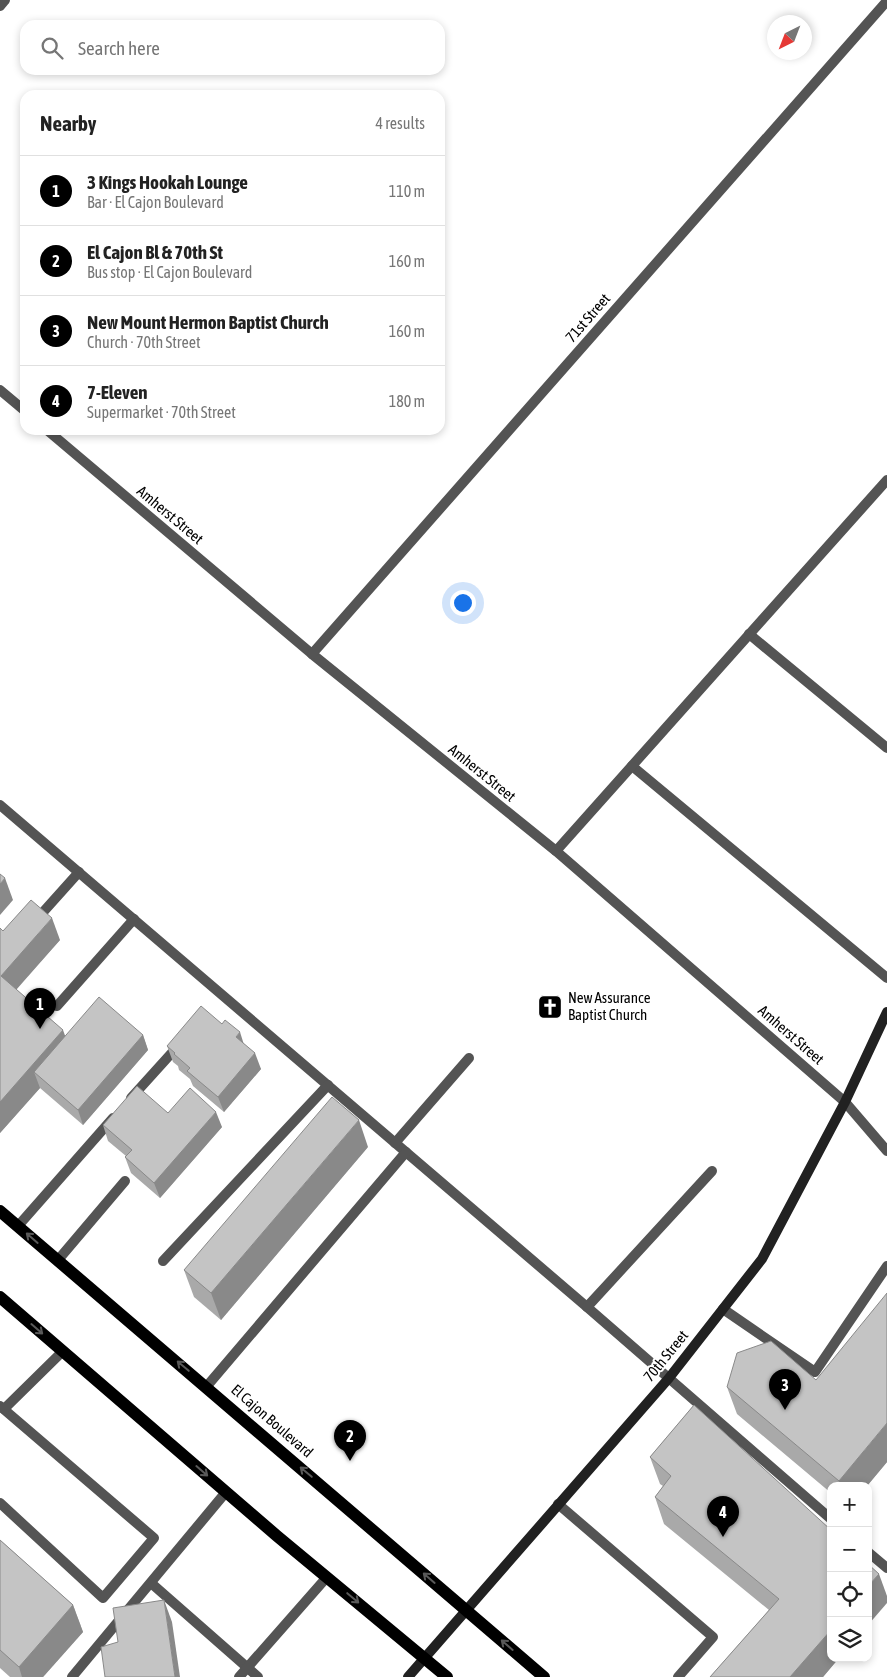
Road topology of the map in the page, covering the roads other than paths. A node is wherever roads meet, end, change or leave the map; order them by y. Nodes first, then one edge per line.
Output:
1 (5, 0) edge
2 (887, 1) edge
3 (0, 6) edge
4 (1, 394) edge
5 (20, 407) edge
6 (53, 435) edge
7 (887, 480) edge
8 (750, 634) junction
9 (312, 654) junction
10 (887, 748) edge
11 (632, 766) junction
12 (0, 805) edge
13 (556, 851) junction
14 (79, 872) junction
15 (134, 919) junction
16 (27, 930) edge
17 (887, 978) edge
18 (57, 1006) dead end
19 (887, 1012) edge
20 (183, 1041) edge
21 (469, 1058) dead end
22 (328, 1085) junction
23 (845, 1102) junction
24 (395, 1143) junction
25 (887, 1151) edge
26 (406, 1152) junction
27 (712, 1171) dead end
28 (125, 1181) dead end
29 (0, 1211) edge
30 (18, 1226) junction
31 (58, 1260) junction
32 (163, 1261) dead end
33 (887, 1266) edge
34 (0, 1297) edge
35 (588, 1307) junction
36 (723, 1309) junction
37 (63, 1351) junction
38 (669, 1378) junction
39 (207, 1386) junction
40 (2, 1408) edge
41 (226, 1492) junction
42 (0, 1503) edge
43 (558, 1504) junction
44 (827, 1516) edge
45 (872, 1555) edge
46 (887, 1568) edge
47 (327, 1577) junction
48 (151, 1582) junction
49 (466, 1610) junction
50 (425, 1658) junction
51 (248, 1668) junction
52 (72, 1677) edge
53 (239, 1677) edge
54 (258, 1677) edge
55 (408, 1677) edge
56 (447, 1677) edge
57 (544, 1677) edge
58 (678, 1677) edge

1 - 3 street
2 - 9 street, 71st Street
4 - 5 street
6 - 9 street, Amherst Street
7 - 8 street
8 - 10 street
8 - 11 street
9 - 13 street, Amherst Street
11 - 13 street
11 - 17 street
12 - 14 street
13 - 23 street, Amherst Street
14 - 15 street
14 - 16 street
15 - 18 street
15 - 22 street
19 - 23 main road, 70th Street
20 - 30 street
21 - 24 street
22 - 24 street
22 - 32 street
23 - 25 street, Amherst Street
23 - 36 main road, 70th Street
24 - 26 street
26 - 35 street
26 - 39 street
27 - 35 street
28 - 31 street
29 - 30 main road, El Cajon Boulevard
31 -> 30 main road, El Cajon Boulevard
39 -> 31 main road, El Cajon Boulevard
33 - 36 street
34 -> 37 main road
35 - 38 street
36 - 38 main road, 70th Street
37 - 40 street
37 -> 41 main road
38 - 43 main road, 70th Street
38 - 44 street
49 -> 39 main road, El Cajon Boulevard
40 - 42 street
41 - 47 main road
41 - 48 street
43 - 49 main road, 70th Street
43 - 58 street
45 - 46 street
47 -> 50 main road
47 - 51 street
48 - 51 street
48 - 52 street
49 - 50 main road, 70th Street
57 -> 49 main road, El Cajon Boulevard
50 - 55 main road, 70th Street
50 - 56 main road
51 - 53 street
51 - 54 street

